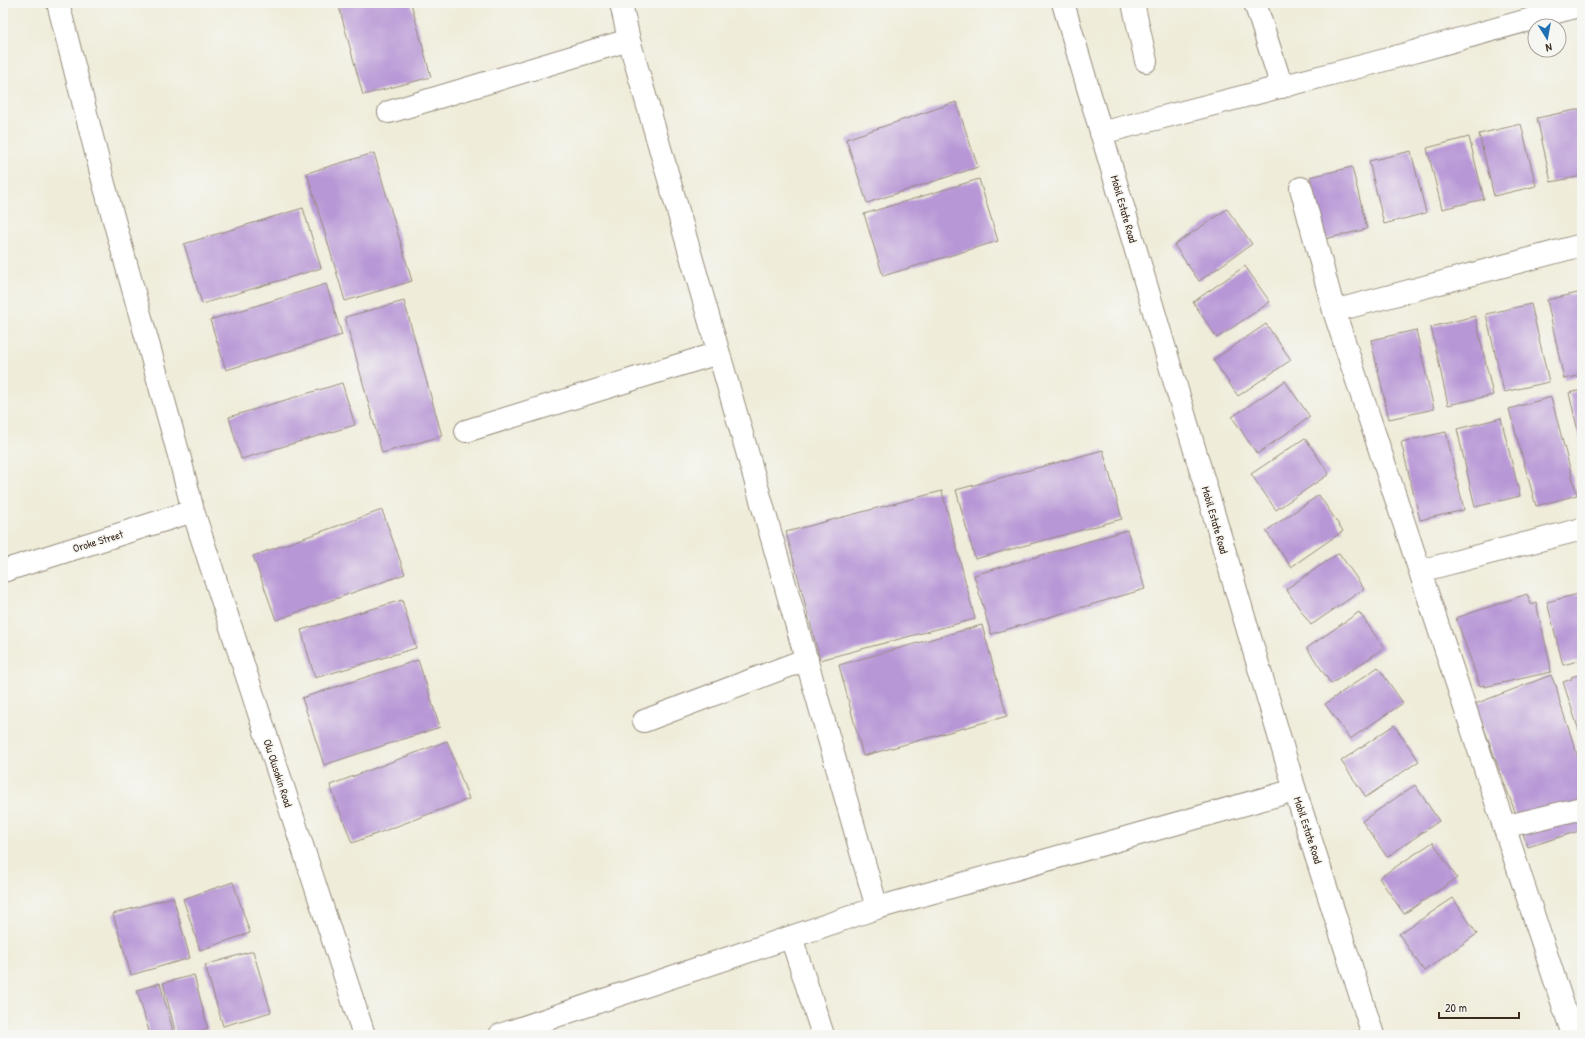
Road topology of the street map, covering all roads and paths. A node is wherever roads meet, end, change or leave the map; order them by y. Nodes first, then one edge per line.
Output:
1 (58, 3) edge
2 (620, 3) edge
3 (1063, 3) edge
4 (1133, 3) edge
5 (1255, 3) edge
6 (1582, 5) edge
7 (629, 40) junction
8 (1146, 61) dead end
9 (1282, 87) junction
10 (389, 112) dead end
11 (1101, 132) junction
12 (1301, 188) dead end
13 (1582, 245) edge
14 (1334, 311) junction
15 (718, 353) junction
16 (466, 431) dead end
17 (193, 512) junction
18 (1582, 529) edge
19 (3, 571) edge
20 (1420, 571) junction
21 (807, 659) junction
22 (644, 721) dead end
23 (1295, 790) junction
24 (1582, 808) edge
25 (1504, 827) junction
26 (877, 908) junction
27 (791, 937) junction
28 (364, 1035) edge
29 (500, 1035) edge
30 (823, 1035) edge
31 (1373, 1035) edge
32 (1573, 1035) edge

1 - 17 street, Olu Olusakin Road
2 - 7 street
3 - 11 street, Mobil Estate Road
4 - 8 street
5 - 9 street
6 - 9 street
7 - 10 street
7 - 15 street
9 - 11 street
11 - 23 street, Mobil Estate Road
12 - 14 street
13 - 14 street
14 - 20 street
15 - 16 street
15 - 21 street
17 - 19 street, Oroke Street
17 - 28 street, Olu Olusakin Road
18 - 20 street
20 - 25 street
21 - 22 street
21 - 26 street
23 - 26 street
23 - 31 street, Mobil Estate Road
24 - 25 street
25 - 32 street
26 - 27 street
27 - 29 street
27 - 30 street

